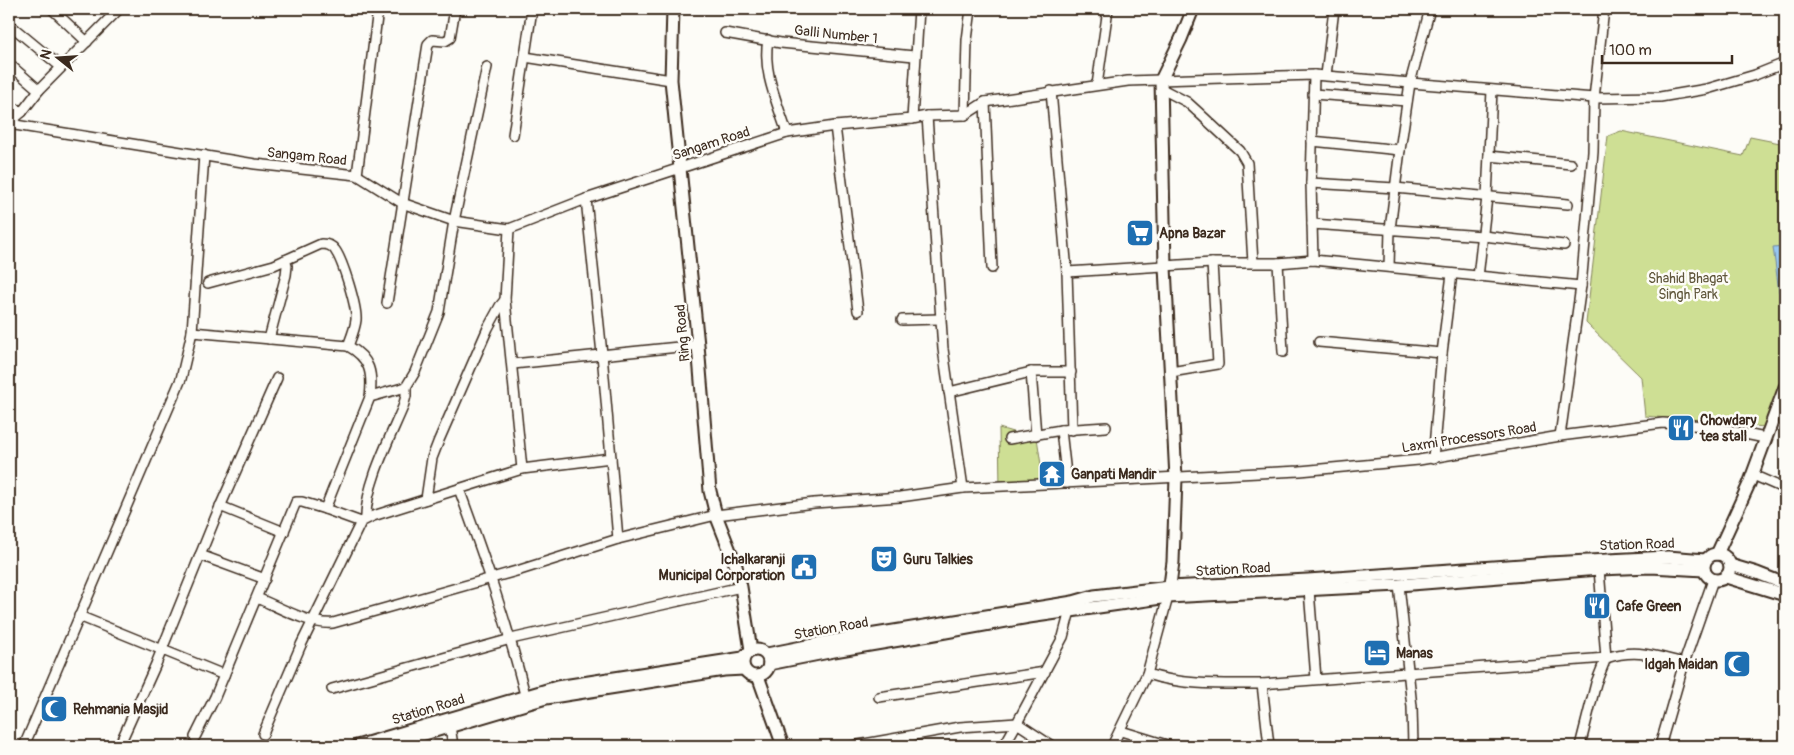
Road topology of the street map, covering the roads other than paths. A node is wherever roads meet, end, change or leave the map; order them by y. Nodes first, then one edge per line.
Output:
1 (52, 9) edge
2 (119, 9) edge
3 (378, 9) edge
4 (455, 9) edge
5 (532, 9) edge
6 (673, 9) edge
7 (918, 9) edge
8 (971, 9) edge
9 (1108, 9) edge
10 (1193, 9) edge
11 (1334, 9) edge
12 (1430, 9) edge
13 (1604, 9) edge
14 (9, 24) edge
15 (725, 33) dead end
16 (768, 40) junction
17 (87, 42) junction
18 (914, 56) junction
19 (525, 57) junction
20 (1785, 63) edge
21 (9, 64) edge
22 (487, 66) dead end
23 (61, 67) junction
24 (1314, 75) junction
25 (1326, 75) junction
26 (670, 80) junction
27 (1410, 83) junction
28 (1161, 84) junction
29 (1097, 85) junction
30 (39, 90) junction
31 (1492, 90) junction
32 (1051, 91) junction
33 (1314, 94) junction
34 (1594, 98) junction
35 (1407, 101) junction
36 (985, 102) junction
37 (9, 105) edge
38 (22, 112) junction
39 (965, 114) junction
40 (927, 116) junction
41 (912, 119) junction
42 (9, 124) edge
43 (835, 126) junction
44 (787, 133) junction
45 (513, 135) dead end
46 (1312, 141) junction
47 (1400, 150) junction
48 (204, 156) junction
49 (1490, 156) junction
50 (1572, 164) dead end
51 (679, 168) junction
52 (357, 175) junction
53 (1311, 184) junction
54 (1395, 188) junction
55 (1487, 197) junction
56 (586, 199) junction
57 (402, 203) junction
58 (1568, 204) dead end
59 (454, 221) junction
60 (1312, 224) junction
61 (509, 229) junction
62 (1390, 229) junction
63 (1483, 236) junction
64 (1564, 245) dead end
65 (285, 260) junction
66 (1313, 260) junction
67 (1253, 263) junction
68 (1278, 263) junction
69 (1212, 264) junction
70 (1165, 267) junction
71 (1388, 267) junction
72 (992, 268) dead end
73 (1067, 272) junction
74 (1452, 274) junction
75 (1478, 277) junction
76 (208, 283) dead end
77 (1581, 286) junction
78 (505, 300) junction
79 (387, 303) dead end
80 (858, 311) dead end
81 (940, 318) junction
82 (902, 320) dead end
83 (192, 332) junction
84 (269, 339) junction
85 (1320, 342) dead end
86 (698, 345) junction
87 (348, 346) junction
88 (1282, 352) dead end
89 (1442, 353) junction
90 (602, 354) junction
91 (512, 364) junction
92 (1031, 372) junction
93 (1071, 372) junction
94 (1171, 372) junction
95 (277, 378) dead end
96 (406, 386) junction
97 (1785, 388) edge
98 (949, 392) junction
99 (370, 397) junction
100 (1782, 406) edge
101 (1106, 427) dead end
102 (1061, 430) junction
103 (1072, 430) junction
104 (1036, 435) junction
105 (1560, 436) junction
106 (1765, 438) junction
107 (1009, 439) dead end
108 (611, 458) junction
109 (1433, 458) junction
110 (522, 470) junction
111 (1753, 475) junction
112 (1176, 478) junction
113 (1067, 483) junction
114 (963, 488) junction
115 (1785, 488) edge
116 (459, 489) junction
117 (426, 499) junction
118 (220, 506) junction
119 (325, 509) junction
120 (716, 515) junction
121 (364, 520) junction
122 (284, 532) junction
123 (618, 539) junction
124 (1717, 554) junction
125 (200, 555) junction
126 (1704, 565) junction
127 (1730, 565) junction
128 (1599, 569) junction
129 (1726, 577) junction
130 (492, 578) junction
131 (265, 579) junction
132 (1712, 580) junction
133 (1785, 584) edge
134 (1399, 585) junction
135 (741, 588) junction
136 (1309, 590) junction
137 (1169, 592) junction
138 (1785, 595) edge
139 (257, 598) junction
140 (1072, 606) junction
141 (79, 616) junction
142 (312, 621) junction
143 (511, 639) junction
144 (161, 650) junction
145 (1606, 658) junction
146 (746, 659) junction
147 (768, 659) junction
148 (1684, 663) junction
149 (1045, 672) junction
150 (1408, 672) junction
151 (1147, 674) junction
152 (224, 675) junction
153 (758, 676) junction
154 (1316, 679) junction
155 (1262, 684) junction
156 (332, 689) dead end
157 (525, 695) junction
158 (879, 697) dead end
159 (1018, 724) junction
160 (450, 726) junction
161 (1121, 731) junction
162 (263, 734) dead end
163 (195, 737) dead end
164 (898, 742) edge
165 (24, 746) edge
166 (119, 746) edge
167 (357, 746) edge
168 (384, 746) edge
169 (453, 746) edge
170 (783, 746) edge
171 (852, 746) edge
172 (1004, 746) edge
173 (1052, 746) edge
174 (1112, 746) edge
175 (1170, 746) edge
176 (1269, 746) edge
177 (1412, 746) edge
178 (1580, 746) edge
179 (1660, 746) edge

1 - 17 street
2 - 17 street
3 - 52 street
4 - 57 street
5 - 19 street
6 - 26 main road, Ring Road
7 - 18 street
8 - 39 street
9 - 29 street
10 - 28 main road
11 - 25 street
12 - 27 street
13 - 34 street
14 - 23 street
15 - 16 street, Galli Number 1
16 - 18 street, Galli Number 1
16 - 44 street
17 - 23 street
18 - 41 street
19 - 26 street
19 - 45 street
20 - 34 street
21 - 30 street
22 - 59 street
23 - 30 street
24 - 25 street
24 - 28 street
24 - 33 street
25 - 27 street
26 - 51 main road, Ring Road
27 - 31 street
27 - 35 street
28 - 29 street
28 - 67 street
28 - 70 main road
29 - 32 street
30 - 38 street
31 - 34 street
31 - 49 street
32 - 36 street
32 - 73 street
33 - 35 street
33 - 46 street
34 - 77 street
35 - 47 street
36 - 39 street
36 - 72 street
37 - 38 street
38 - 42 street
39 - 40 street, Sangam Road
40 - 41 street, Sangam Road
40 - 81 street
41 - 43 street, Sangam Road
42 - 48 street, Sangam Road
43 - 44 street, Sangam Road
43 - 80 street
44 - 51 street, Sangam Road
46 - 47 street
46 - 53 street
47 - 54 street
48 - 52 street, Sangam Road
48 - 83 street
49 - 50 street
49 - 55 street
51 - 56 street, Sangam Road
51 - 86 main road, Ring Road
52 - 57 street, Sangam Road
53 - 54 street
53 - 60 street
54 - 55 street
54 - 62 street
55 - 58 street
55 - 63 street
56 - 61 street, Sangam Road
56 - 90 street
57 - 59 street, Sangam Road
57 - 79 street
59 - 61 street, Sangam Road
59 - 96 street
60 - 62 street
60 - 66 street
61 - 78 street
62 - 63 street
62 - 71 street
63 - 64 street
63 - 75 street
65 - 76 street
65 - 84 street
65 - 87 street
66 - 68 street
66 - 71 street
67 - 68 street
67 - 69 street
68 - 88 street
69 - 70 street
69 - 94 street
70 - 73 street
70 - 94 main road
71 - 74 street
73 - 93 street
74 - 75 street
74 - 89 street
75 - 77 street
77 - 105 street
78 - 91 street
78 - 117 street
81 - 82 street
81 - 98 street
83 - 84 street
83 - 141 street
84 - 87 street
85 - 89 street
86 - 90 street
86 - 120 main road, Ring Road
87 - 99 street
89 - 109 street
90 - 91 street
90 - 108 street
91 - 110 street
92 - 93 street
92 - 98 street
92 - 104 street
93 - 103 street
94 - 112 main road
95 - 118 street
96 - 99 street
96 - 121 street
97 - 100 main road
98 - 114 street
99 - 119 street
100 - 106 main road
101 - 103 street
102 - 103 street
102 - 104 street
102 - 113 street
104 - 107 street
105 - 106 street, Laxmi Processors Road
105 - 109 street, Laxmi Processors Road
106 - 111 main road
108 - 110 street
108 - 123 street
109 - 112 street, Laxmi Processors Road
110 - 116 street
111 - 115 street
111 - 124 main road
112 - 113 street, Laxmi Processors Road
112 - 137 main road
113 - 114 street, Laxmi Processors Road
114 - 120 street, Laxmi Processors Road
116 - 117 street
116 - 130 street
117 - 121 street
118 - 122 street
118 - 125 street
119 - 121 street
119 - 122 street
120 - 123 street, Laxmi Processors Road
120 - 135 main road, Ring Road
121 - 142 street
122 - 131 street
123 - 130 street, Laxmi Processors Road
124 - 126 main road
124 - 127 main road
125 - 131 street
125 - 144 street
126 - 128 main road, Station Road
126 - 132 main road
126 - 137 main road, Station Road
127 - 129 main road
127 - 133 main road
128 - 134 main road, Station Road
128 - 145 street
129 - 132 main road
129 - 138 main road
130 - 142 street, Laxmi Processors Road
130 - 143 street
131 - 139 street
132 - 148 street
134 - 136 main road, Station Road
134 - 150 street
135 - 143 street
135 - 146 main road, Ring Road
136 - 137 main road, Station Road
136 - 154 street
137 - 140 main road, Station Road
137 - 151 street
139 - 142 street
139 - 152 street
140 - 147 main road, Station Road
140 - 149 street
141 - 144 street
141 - 165 street
142 - 162 street
143 - 156 street
143 - 157 street
144 - 152 street
144 - 166 street
145 - 148 street
145 - 150 street
145 - 178 street
146 - 147 main road
146 - 153 main road
146 - 157 main road, Station Road
146 - 160 main road, Station Road
147 - 153 main road
148 - 179 street
149 - 158 street
149 - 159 street
150 - 154 street
150 - 177 street
151 - 155 street
151 - 161 street
152 - 163 street
153 - 170 main road
154 - 155 street
155 - 176 street
157 - 167 main road, Station Road
159 - 164 street
159 - 172 street
159 - 173 street
160 - 168 main road, Station Road
160 - 169 street
161 - 174 street
161 - 175 street
164 - 171 street

